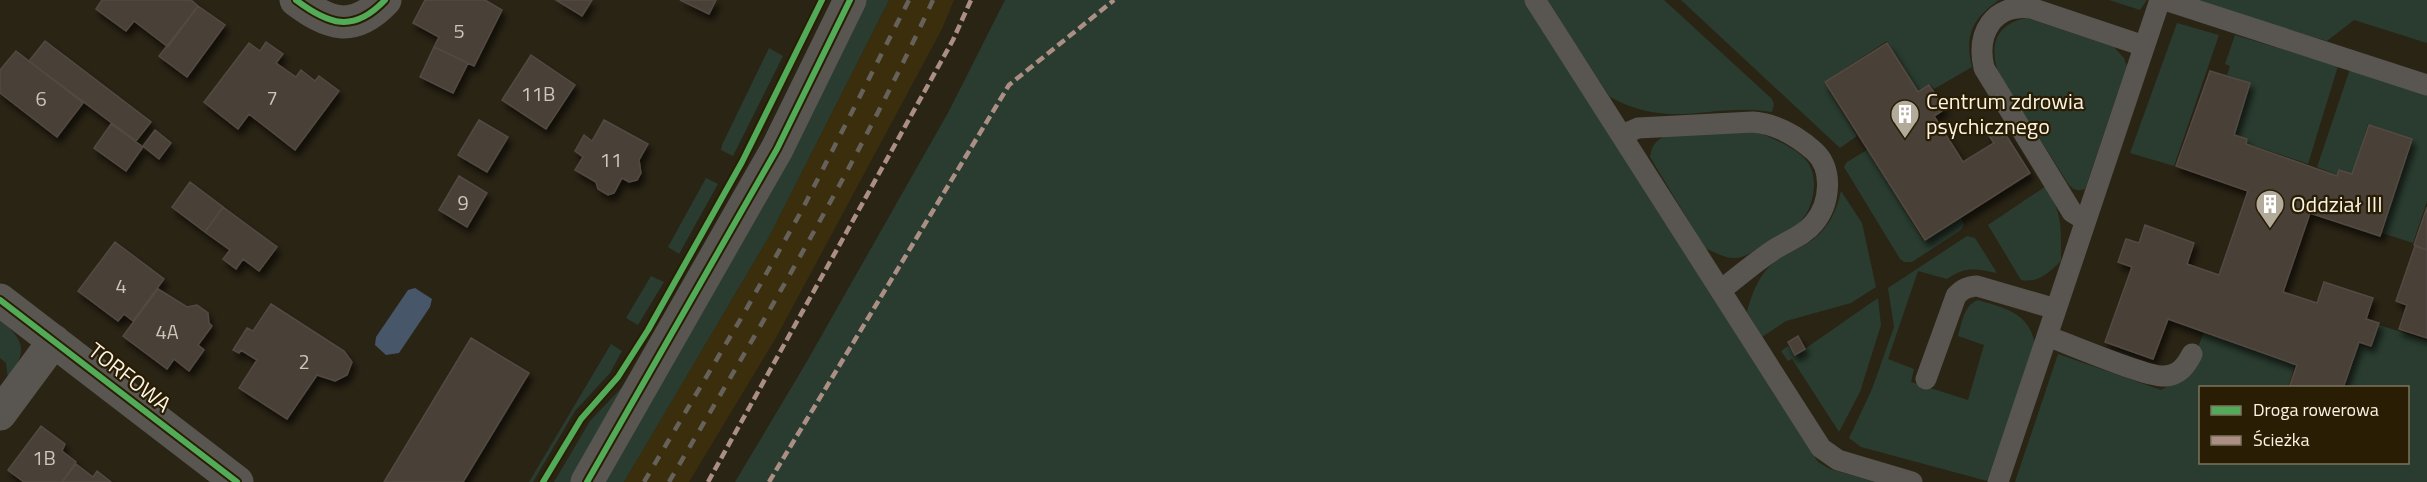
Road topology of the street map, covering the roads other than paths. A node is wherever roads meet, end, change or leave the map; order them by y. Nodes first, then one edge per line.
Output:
1 (296, 0) edge
2 (385, 0) edge
3 (850, 0) edge
4 (1535, 0) edge
5 (2160, 0) edge
6 (2165, 0) edge
7 (2144, 46) junction
8 (2427, 85) edge
9 (1622, 135) junction
10 (2085, 220) junction
11 (1721, 290) junction
12 (0, 300) edge
13 (2056, 309) junction
14 (2047, 336) junction
15 (54, 341) junction
16 (2192, 354) dead end
17 (1926, 379) dead end
18 (0, 414) edge
19 (237, 482) edge
20 (587, 482) edge
21 (1912, 482) edge
22 (1998, 482) edge

1 - 2 street
3 - 20 street
4 - 9 lane
5 - 7 lane
6 - 8 lane
7 - 10 lane
7 - 10 lane
9 - 11 lane
9 - 11 lane
10 - 13 lane
11 - 21 lane
12 - 15 street, TORFOWA
13 - 14 lane
13 - 17 lane
14 - 16 lane
14 - 22 lane
15 - 18 street
15 - 19 street, TORFOWA

